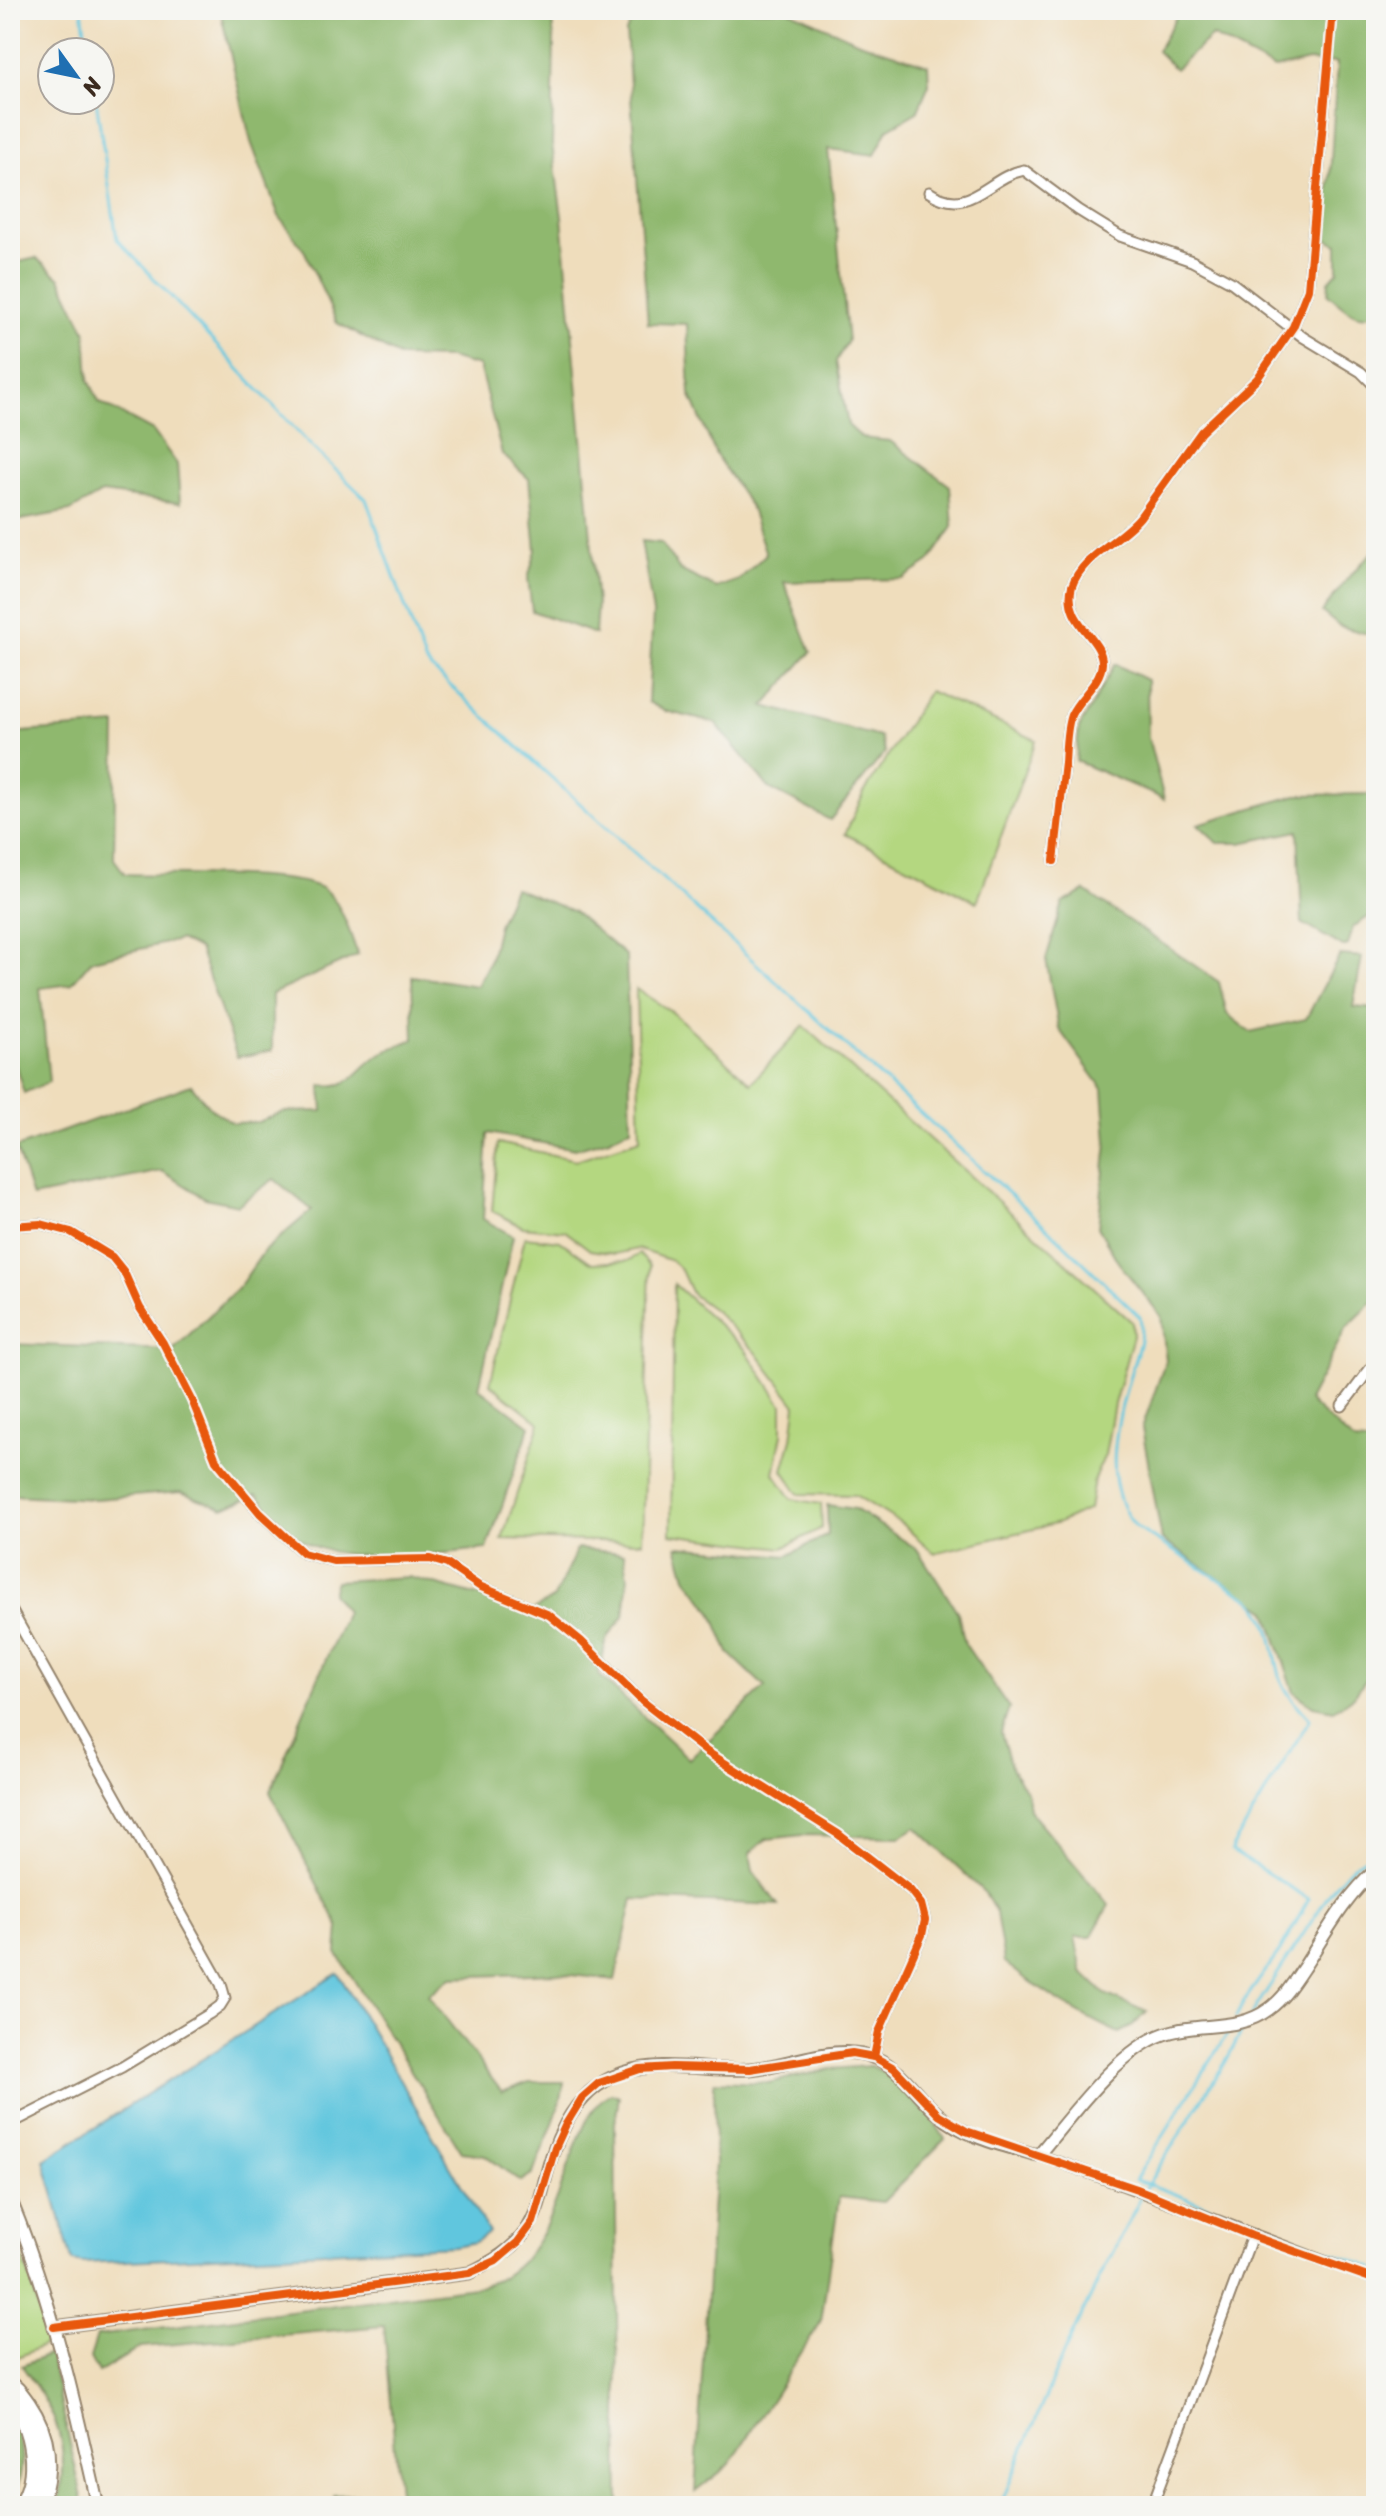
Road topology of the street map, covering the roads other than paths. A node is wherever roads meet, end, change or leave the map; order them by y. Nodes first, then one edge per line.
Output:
1 (1333, 10) edge
2 (929, 192) dead end
3 (1293, 327) junction
4 (1376, 387) edge
5 (1054, 861) dead end
6 (10, 1226) edge
7 (1376, 1361) edge
8 (1342, 1406) dead end
9 (10, 1608) edge
10 (1376, 1870) edge
11 (874, 2057) junction
12 (10, 2124) edge
13 (1038, 2155) junction
14 (10, 2198) edge
15 (1252, 2236) junction
16 (1376, 2280) edge
17 (54, 2327) junction
18 (10, 2385) edge
19 (10, 2400) edge
20 (21, 2506) edge
21 (38, 2506) edge
22 (98, 2506) edge
23 (1152, 2506) edge

1 - 3 street
2 - 3 street
3 - 4 street
3 - 5 street
6 - 11 street
7 - 8 street
9 - 12 street
10 - 13 street
11 - 13 street
11 - 17 street
13 - 15 street
14 - 17 street
15 - 16 street
15 - 23 street
17 - 22 street
18 - 21 highway
19 - 20 highway

